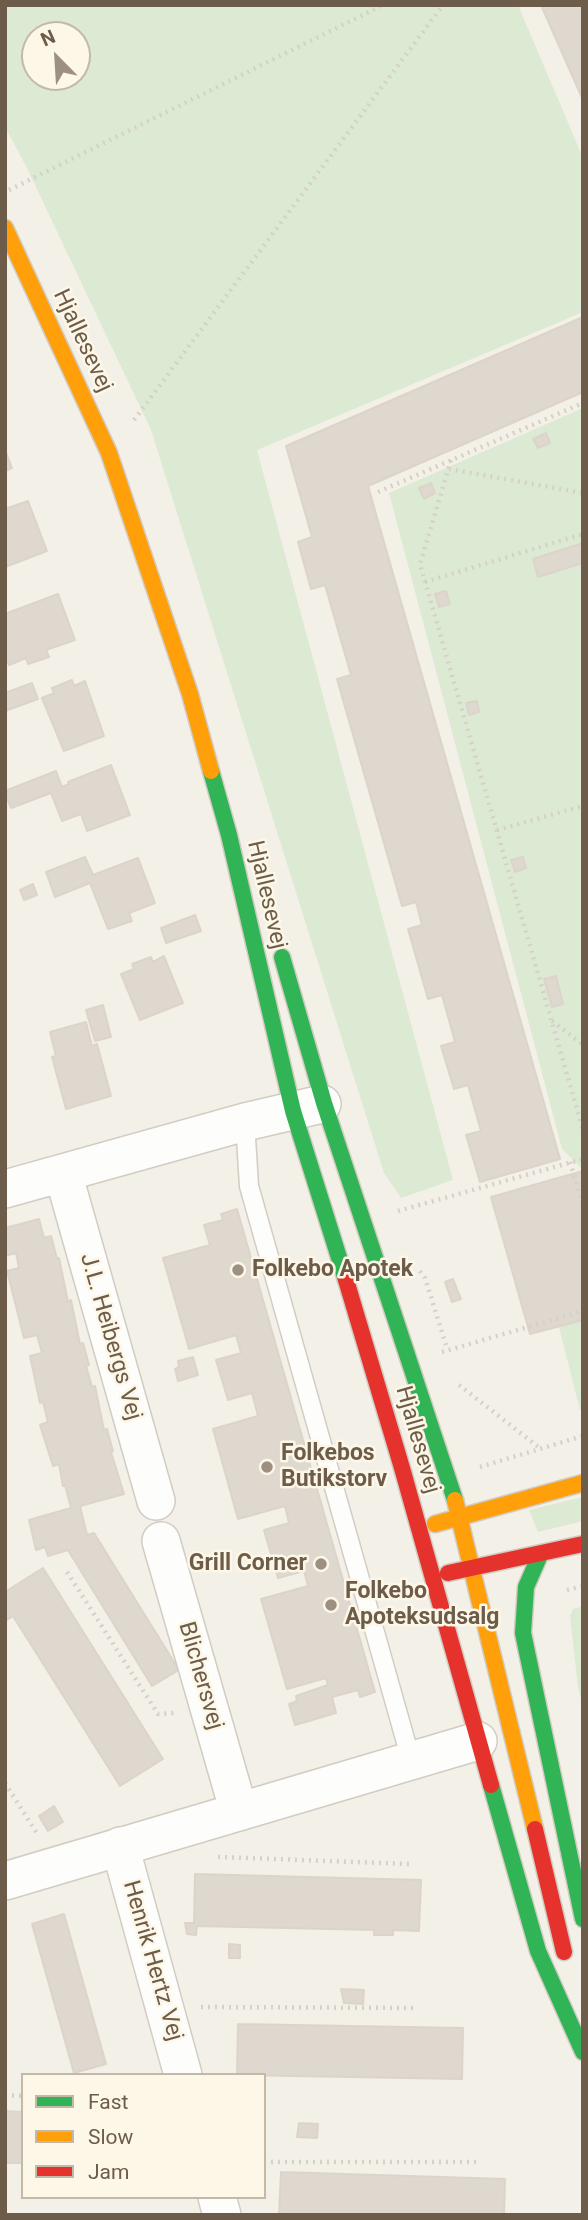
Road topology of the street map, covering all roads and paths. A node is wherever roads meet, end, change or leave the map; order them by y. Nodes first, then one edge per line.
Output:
1 (383, 5) edge
2 (443, 5) edge
3 (5, 192) edge
4 (5, 228) edge
5 (583, 403) edge
6 (108, 453) junction
7 (451, 460) junction
8 (449, 470) junction
9 (378, 492) dead end
10 (583, 493) edge
11 (583, 534) edge
12 (425, 582) junction
13 (583, 806) edge
14 (497, 830) junction
15 (229, 835) junction
16 (259, 891) dead end
17 (275, 938) dead end
18 (552, 1021) junction
19 (583, 1045) edge
20 (308, 1107) junction
21 (245, 1122) junction
22 (583, 1130) edge
23 (583, 1159) edge
24 (570, 1162) junction
25 (63, 1173) junction
26 (5, 1189) edge
27 (583, 1205) edge
28 (362, 1221) junction
29 (583, 1311) edge
30 (438, 1353) dead end
31 (459, 1385) dead end
32 (583, 1436) edge
33 (542, 1449) junction
34 (442, 1462) junction
35 (460, 1478) joint
36 (583, 1483) edge
37 (156, 1501) dead end
38 (460, 1517) junction
39 (419, 1529) junction
40 (161, 1541) dead end
41 (583, 1544) edge
42 (540, 1555) junction
43 (473, 1568) junction
44 (67, 1572) dead end
45 (432, 1575) junction
46 (210, 1712) junction
47 (478, 1741) junction
48 (411, 1760) junction
49 (5, 1783) edge
50 (239, 1812) junction
51 (120, 1846) junction
52 (207, 1857) dead end
53 (410, 1864) dead end
54 (57, 1865) junction
55 (5, 1881) edge
56 (583, 1919) edge
57 (566, 1961) dead end
58 (573, 1988) dead end
59 (166, 2007) junction
60 (417, 2008) dead end
61 (583, 2029) edge
62 (583, 2052) edge
63 (182, 2073) edge
64 (266, 2162) edge
65 (478, 2162) dead end

1 - 3 path
2 - 6 path
4 - 6 main road, Hjallesevej
5 - 7 path
6 - 15 main road, Hjallesevej
7 - 8 path
7 - 9 path
8 - 10 path
8 - 12 path
11 - 12 path
12 - 14 path
13 - 14 path
14 - 18 path
15 - 16 main road, Hjallesevej
15 - 20 main road, Hjallesevej
17 - 20 main road, Hjallesevej
18 - 19 path
18 - 22 path
20 - 21 street
20 - 28 main road, Hjallesevej
20 - 39 main road, Hjallesevej
21 - 25 street
21 - 48 lane
23 - 24 path
24 - 27 path
24 - 28 path
25 - 26 street
25 - 37 street, J.L. Heibergs Vej
28 - 34 main road, Hjallesevej
29 - 30 path
31 - 33 path
32 - 33 path
33 - 35 path
34 - 35 main road
34 - 38 main road, Hjallesevej
36 - 38 main road
38 - 39 main road
38 - 43 main road, Hjallesevej
39 - 45 main road, Hjallesevej
40 - 46 street, Blichersvej
41 - 42 main road
42 - 43 main road
42 - 56 main road
43 - 45 main road
43 - 57 main road, Hjallesevej
44 - 46 path
45 - 47 main road, Hjallesevej
46 - 50 street, Blichersvej
47 - 48 street
47 - 62 main road, Hjallesevej
48 - 50 street
49 - 54 path
50 - 51 street
51 - 54 street
51 - 59 street, Henrik Hertz Vej
52 - 53 path
54 - 55 street
58 - 61 main road
59 - 60 path
59 - 63 street, Henrik Hertz Vej
64 - 65 path

